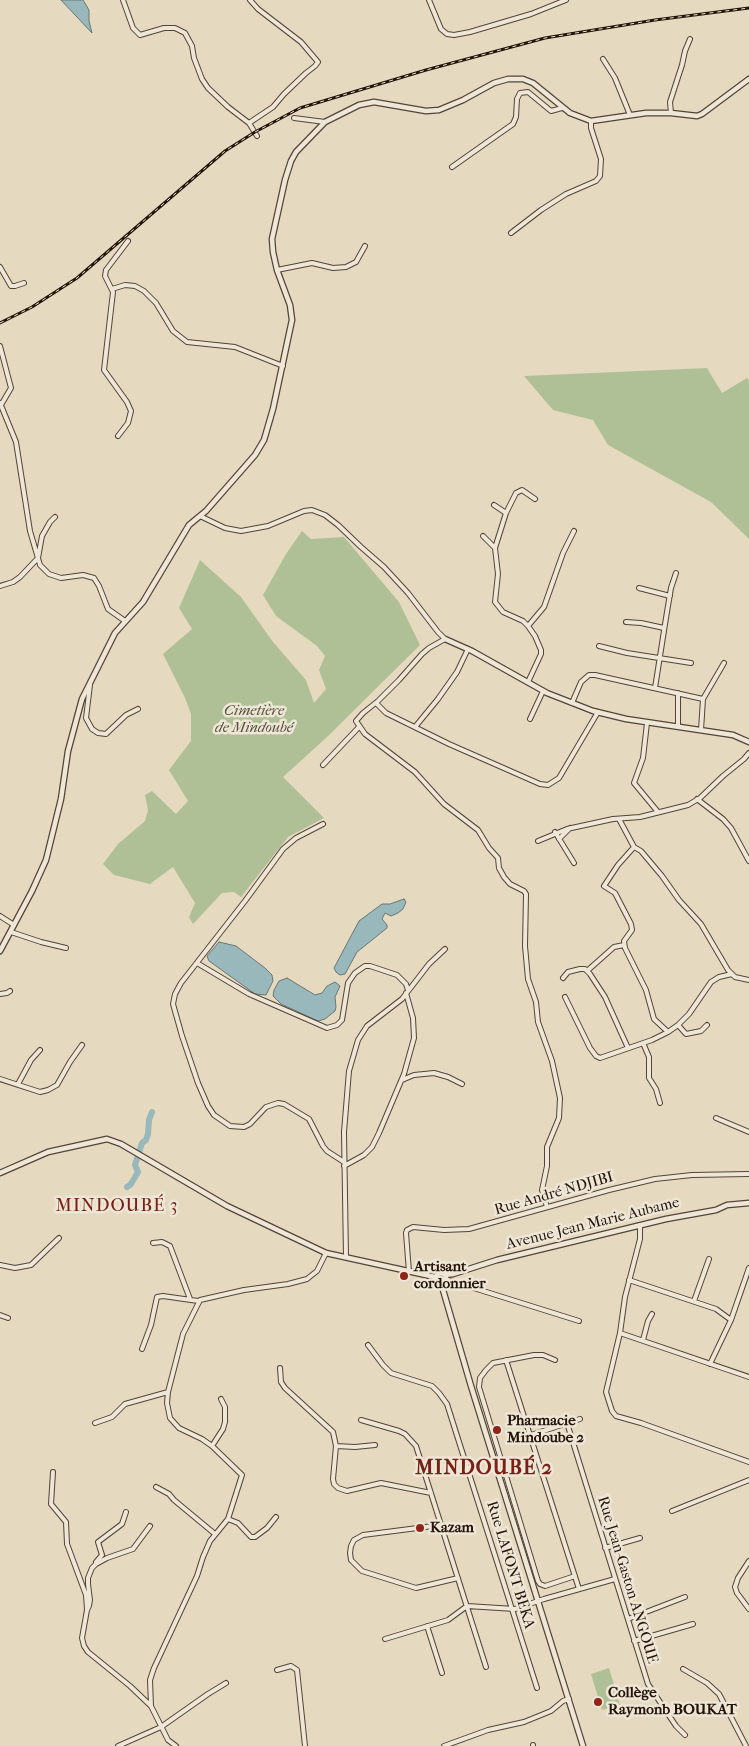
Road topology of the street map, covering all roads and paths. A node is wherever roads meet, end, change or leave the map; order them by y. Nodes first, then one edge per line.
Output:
1 (123, 0) edge
2 (250, 0) edge
3 (429, 0) edge
4 (566, 0) edge
5 (690, 39) dead end
6 (603, 59) dead end
7 (749, 79) edge
8 (562, 108) junction
9 (672, 113) junction
10 (630, 115) junction
11 (294, 118) dead end
12 (591, 121) junction
13 (325, 122) junction
14 (249, 123) junction
15 (258, 136) dead end
16 (452, 167) dead end
17 (511, 233) dead end
18 (128, 241) dead end
19 (365, 246) dead end
20 (0, 267) edge
21 (277, 270) junction
22 (24, 282) dead end
23 (112, 290) junction
24 (0, 346) edge
25 (283, 366) junction
26 (1, 404) edge
27 (118, 436) dead end
28 (535, 499) dead end
29 (494, 505) dead end
30 (506, 513) junction
31 (200, 516) junction
32 (55, 517) dead end
33 (574, 531) dead end
34 (483, 536) dead end
35 (495, 548) junction
36 (38, 558) junction
37 (676, 573) dead end
38 (1, 587) edge
39 (639, 588) dead end
40 (670, 596) junction
41 (125, 622) junction
42 (626, 622) dead end
43 (528, 626) junction
44 (664, 628) junction
45 (445, 639) junction
46 (599, 646) dead end
47 (468, 649) junction
48 (659, 659) junction
49 (691, 663) dead end
50 (724, 663) dead end
51 (90, 681) junction
52 (528, 682) junction
53 (655, 688) junction
54 (544, 690) junction
55 (678, 693) junction
56 (703, 699) junction
57 (376, 703) junction
58 (572, 703) junction
59 (138, 708) dead end
60 (598, 712) junction
61 (530, 719) dead end
62 (647, 723) junction
63 (359, 727) junction
64 (415, 727) junction
65 (678, 727) junction
66 (701, 730) junction
67 (749, 742) edge
68 (749, 753) edge
69 (323, 765) dead end
70 (697, 800) junction
71 (658, 812) junction
72 (619, 819) junction
73 (323, 824) dead end
74 (570, 828) junction
75 (555, 832) junction
76 (560, 839) junction
77 (538, 841) dead end
78 (634, 847) junction
79 (749, 861) edge
80 (574, 863) dead end
81 (0, 916) edge
82 (14, 925) junction
83 (11, 932) junction
84 (624, 945) junction
85 (66, 948) dead end
86 (445, 949) dead end
87 (0, 951) edge
88 (197, 963) junction
89 (587, 971) junction
90 (732, 974) junction
91 (563, 978) dead end
92 (749, 980) edge
93 (10, 991) dead end
94 (407, 992) junction
95 (0, 994) edge
96 (565, 997) dead end
97 (678, 1025) junction
98 (707, 1025) dead end
99 (668, 1032) junction
100 (643, 1043) junction
101 (82, 1045) dead end
102 (628, 1048) junction
103 (40, 1050) dead end
104 (0, 1079) edge
105 (402, 1080) junction
106 (18, 1084) junction
107 (462, 1084) dead end
108 (660, 1103) dead end
109 (716, 1118) dead end
110 (749, 1132) edge
111 (344, 1164) junction
112 (0, 1173) edge
113 (749, 1174) edge
114 (749, 1204) edge
115 (547, 1207) junction
116 (640, 1225) junction
117 (59, 1238) dead end
118 (154, 1243) dead end
119 (326, 1253) junction
120 (346, 1256) junction
121 (710, 1259) dead end
122 (0, 1265) edge
123 (749, 1268) edge
124 (409, 1272) junction
125 (435, 1277) junction
126 (445, 1277) junction
127 (629, 1280) junction
128 (441, 1286) junction
129 (190, 1299) junction
130 (198, 1301) junction
131 (694, 1301) junction
132 (0, 1314) edge
133 (652, 1314) dead end
134 (8, 1318) dead end
135 (731, 1320) junction
136 (579, 1321) dead end
137 (620, 1333) junction
138 (643, 1340) junction
139 (368, 1344) dead end
140 (142, 1349) dead end
141 (506, 1360) junction
142 (555, 1360) dead end
143 (710, 1364) junction
144 (280, 1368) dead end
145 (749, 1377) edge
146 (168, 1392) junction
147 (221, 1399) dead end
148 (580, 1419) dead end
149 (360, 1420) dead end
150 (95, 1423) dead end
151 (567, 1423) junction
152 (531, 1435) junction
153 (375, 1445) dead end
154 (212, 1446) junction
155 (336, 1446) junction
156 (749, 1462) edge
157 (53, 1472) dead end
158 (749, 1480) edge
159 (156, 1487) dead end
160 (431, 1493) junction
161 (672, 1510) dead end
162 (126, 1512) dead end
163 (276, 1517) dead end
164 (228, 1519) junction
165 (441, 1525) junction
166 (150, 1526) dead end
167 (215, 1534) junction
168 (640, 1538) dead end
169 (605, 1548) junction
170 (749, 1561) edge
171 (96, 1564) junction
172 (575, 1576) junction
173 (458, 1578) junction
174 (615, 1579) junction
175 (579, 1589) junction
176 (685, 1597) dead end
177 (538, 1601) junction
178 (467, 1606) junction
179 (749, 1609) edge
180 (87, 1610) junction
181 (511, 1610) junction
182 (628, 1620) junction
183 (693, 1624) dead end
184 (427, 1626) junction
185 (386, 1639) dead end
186 (634, 1641) junction
187 (486, 1667) dead end
188 (683, 1669) dead end
189 (277, 1670) dead end
190 (442, 1673) dead end
191 (226, 1683) dead end
192 (537, 1688) dead end
193 (569, 1699) junction
194 (150, 1706) junction
195 (161, 1726) junction
196 (685, 1735) dead end
197 (118, 1746) edge
198 (176, 1746) edge
199 (305, 1746) edge
200 (444, 1746) edge
201 (584, 1746) edge
202 (746, 1746) edge

1 - 14 street
2 - 14 street
3 - 4 street
5 - 9 street
6 - 10 street
7 - 9 street
8 - 12 street
8 - 13 street
8 - 16 street
9 - 10 street
10 - 12 street
11 - 13 street
12 - 17 street
13 - 21 street
14 - 15 street
18 - 23 street
19 - 21 street
20 - 22 street
21 - 25 street
23 - 25 street
23 - 27 street
24 - 26 street
25 - 31 street
26 - 36 street
28 - 30 street
29 - 30 street
30 - 35 street
31 - 41 street
31 - 45 street
32 - 36 street
33 - 43 street
34 - 35 street
35 - 43 street
36 - 38 street
36 - 41 street
37 - 40 street
39 - 40 street
40 - 44 street
41 - 51 street
42 - 44 street
43 - 52 street
44 - 48 street
45 - 47 street
45 - 57 street
46 - 48 street
47 - 52 street
47 - 64 street
48 - 49 street
48 - 53 street
50 - 56 street
51 - 59 street
51 - 82 street
52 - 54 street
53 - 55 street
53 - 58 street
54 - 58 street
54 - 61 street
55 - 56 street
55 - 65 street
56 - 66 street
57 - 63 street
57 - 64 street
58 - 60 street
60 - 62 street
60 - 64 street
62 - 65 street
62 - 71 street
63 - 69 street
63 - 115 street
65 - 66 street
66 - 67 street
68 - 70 street
70 - 71 street
70 - 79 street
71 - 72 street
72 - 74 street
72 - 78 street
73 - 88 street
74 - 75 street
74 - 76 street
75 - 76 street
75 - 77 street
76 - 80 street
78 - 84 street
78 - 90 street
81 - 82 street
82 - 83 street
83 - 85 street
83 - 87 street
84 - 89 street
84 - 99 street
86 - 94 street
88 - 94 street
88 - 111 street
89 - 91 street
89 - 102 street
90 - 92 street
90 - 97 street
93 - 95 street
94 - 105 street
94 - 111 street
96 - 102 street
97 - 98 street
97 - 99 street
99 - 100 street
100 - 102 street
100 - 108 street
101 - 106 street
103 - 106 street
104 - 106 street
105 - 107 street
105 - 111 street
109 - 110 street
111 - 120 street
112 - 119 street
113 - 115 street, Rue André NDJIBI
114 - 116 street, Avenue Jean Marie Aubame
115 - 124 street, Rue André NDJIBI
116 - 126 street, Avenue Jean Marie Aubame
116 - 127 street
117 - 122 street
118 - 129 street
119 - 120 street
119 - 130 street
120 - 124 street
121 - 131 street
123 - 135 street
124 - 125 street
125 - 126 street, Avenue Jean Marie Aubame
125 - 128 street
126 - 128 street
126 - 136 street
127 - 131 street
127 - 137 street
128 - 177 street
129 - 130 street
129 - 140 street
130 - 146 street
131 - 135 street
132 - 134 street
133 - 138 street
135 - 143 street
137 - 138 street
137 - 156 street
138 - 143 street
139 - 181 street, Rue LAFONT BEKA
141 - 142 street
141 - 152 street
141 - 172 street
143 - 145 street
144 - 155 street
146 - 150 street
146 - 154 street
147 - 154 street
148 - 151 street
149 - 160 street
151 - 152 street
151 - 169 street, Rue Jean-Gaston ANGOUE
152 - 172 street
153 - 155 street
154 - 164 street
155 - 160 street
157 - 180 street
158 - 161 street
159 - 167 street
160 - 165 street
162 - 171 street
163 - 164 street
164 - 167 street
165 - 173 street
165 - 173 street
166 - 171 street
167 - 194 street
168 - 169 street
169 - 174 street, Rue Jean-Gaston ANGOUE
170 - 179 street
171 - 180 street
172 - 175 street
173 - 178 street
174 - 175 street
174 - 182 street, Rue Jean-Gaston ANGOUE
175 - 177 street
176 - 182 street
177 - 181 street
177 - 193 street
178 - 181 street
178 - 184 street
178 - 187 street
180 - 194 street
181 - 192 street, Rue LAFONT BEKA
182 - 186 street, Rue Jean-Gaston ANGOUE
183 - 186 street
184 - 185 street
184 - 190 street
186 - 196 street, Rue Jean-Gaston ANGOUE
188 - 202 street
189 - 199 street
191 - 195 street
193 - 200 street
193 - 201 street
194 - 195 street
195 - 197 street
195 - 198 street

